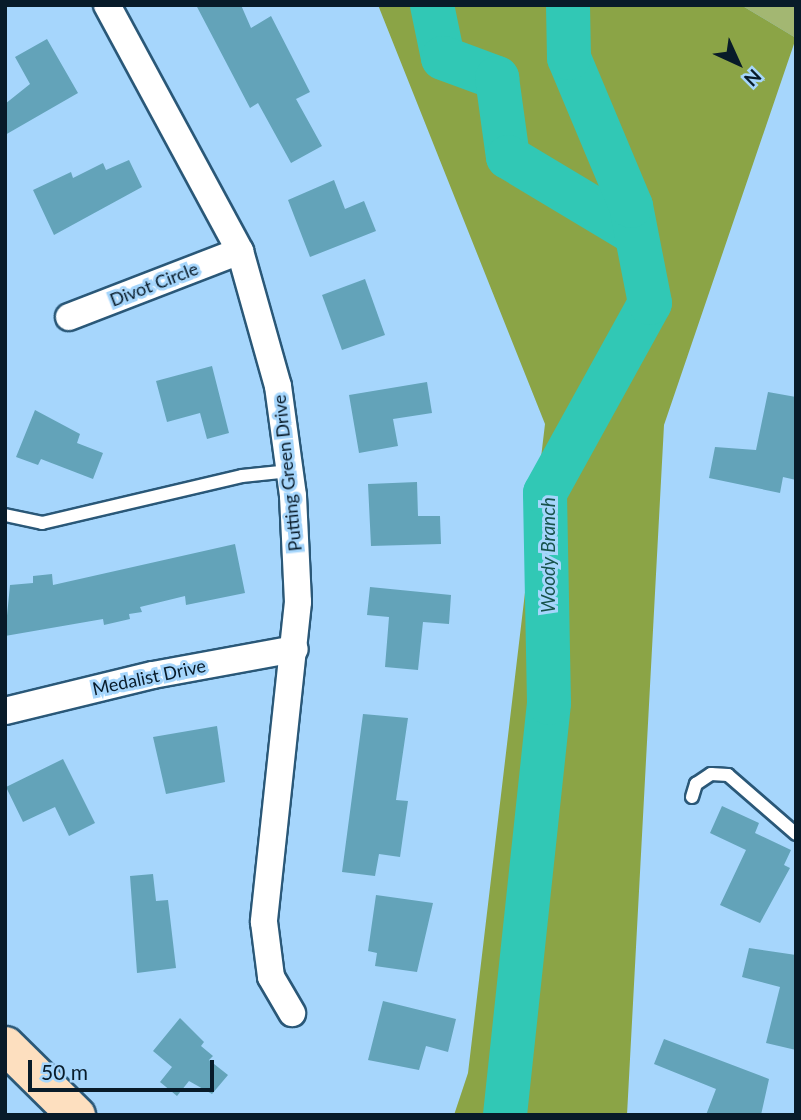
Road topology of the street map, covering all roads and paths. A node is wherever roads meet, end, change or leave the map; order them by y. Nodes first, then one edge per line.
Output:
1 (107, 5) edge
2 (240, 251) junction
3 (69, 317) dead end
4 (290, 471) junction
5 (5, 514) edge
6 (295, 649) junction
7 (5, 711) edge
8 (692, 797) dead end
9 (796, 834) edge
10 (292, 1013) dead end
11 (5, 1045) edge
12 (76, 1115) edge

1 - 2 street, Putting Green Drive
2 - 3 street, Divot Circle
2 - 4 street, Putting Green Drive
4 - 5 lane
4 - 6 street, Putting Green Drive
6 - 7 street, Medalist Drive
6 - 10 street, Putting Green Drive
8 - 9 lane
11 - 12 main road

